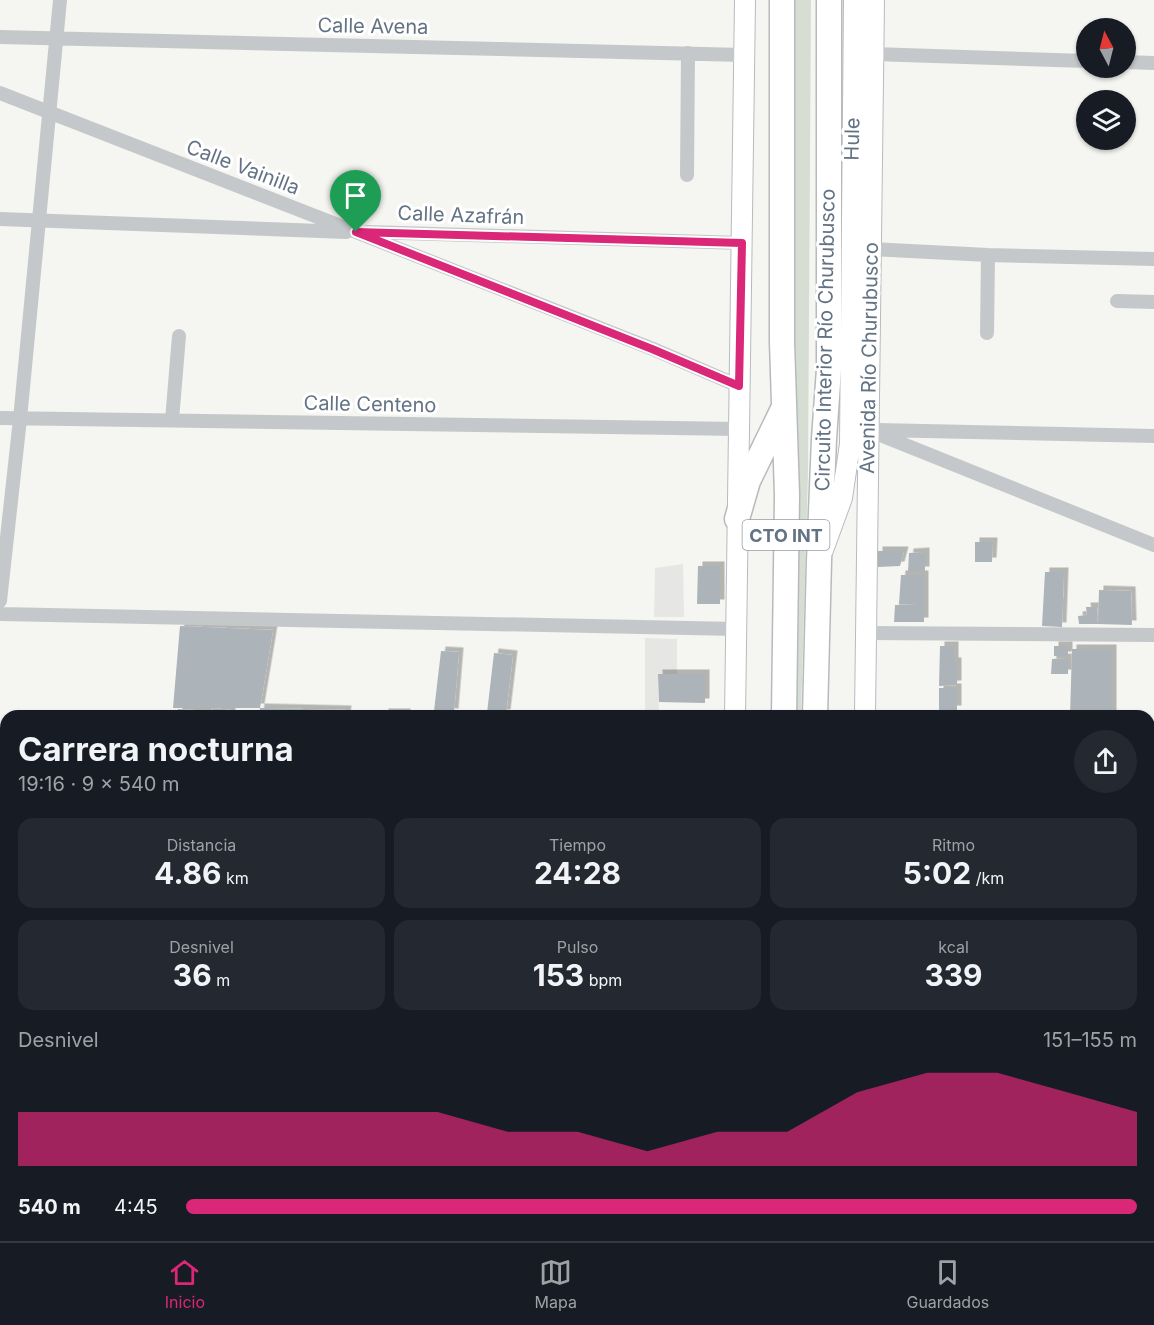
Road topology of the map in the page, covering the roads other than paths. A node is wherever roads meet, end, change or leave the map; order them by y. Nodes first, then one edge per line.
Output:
1 (60, 0) edge
2 (745, 0) edge
3 (782, 0) edge
4 (829, 0) edge
5 (854, 0) edge
6 (874, 0) edge
7 (0, 37) edge
8 (56, 39) junction
9 (688, 53) junction
10 (873, 54) junction
11 (744, 55) junction
12 (1076, 61) edge
13 (1136, 62) edge
14 (1154, 63) edge
15 (873, 75) junction
16 (0, 93) edge
17 (853, 106) junction
18 (49, 113) junction
19 (687, 175) dead end
20 (0, 219) edge
21 (38, 220) junction
22 (356, 232) junction
23 (742, 243) junction
24 (871, 249) junction
25 (988, 255) junction
26 (1154, 259) edge
27 (1117, 302) dead end
28 (1154, 302) edge
29 (987, 333) dead end
30 (179, 336) dead end
31 (739, 386) junction
32 (783, 409) junction
33 (0, 418) edge
34 (20, 419) junction
35 (172, 420) junction
36 (739, 429) junction
37 (868, 430) junction
38 (1154, 436) edge
39 (737, 519) junction
40 (1154, 545) edge
41 (819, 561) junction
42 (0, 601) edge
43 (0, 614) edge
44 (736, 629) junction
45 (866, 633) junction
46 (1154, 635) edge
47 (735, 710) edge
48 (784, 710) edge
49 (815, 710) edge
50 (866, 710) edge

1 - 8 street
2 - 11 main road, CTO INT
3 - 32 highway, Circuito Interior Río Churubusco / CTO INT
4 - 41 highway, Circuito Interior Río Churubusco / CTO INT
5 - 17 main road, Hule / CTO INT
6 - 10 main road, Avenida Río Churubusco
7 - 8 street, Calle Avena
8 - 9 street, Calle Avena
8 - 18 street
9 - 11 street, Calle Avena
9 - 19 street
10 - 12 street
10 - 15 main road, Avenida Río Churubusco
11 - 23 main road, CTO INT
13 - 14 street
15 - 17 main road
15 - 24 main road, Avenida Río Churubusco
16 - 18 street, Calle Vainilla
17 - 41 main road, Hule / CTO INT
18 - 21 street
18 - 22 street, Calle Vainilla
20 - 21 street, Calle Azafrán
21 - 22 street, Calle Azafrán
21 - 34 street
22 - 23 street, Calle Azafrán
22 - 31 street, Calle Vainilla
23 - 31 main road, CTO INT
24 - 25 street
24 - 37 main road, Avenida Río Churubusco
25 - 26 street
25 - 29 street
27 - 28 street
30 - 35 street
31 - 36 main road, CTO INT
32 - 39 highway
32 - 48 highway, Circuito Interior Río Churubusco / CTO INT
33 - 34 street, Calle Centeno
34 - 35 street, Calle Centeno
34 - 42 street
35 - 36 street, Calle Centeno
36 - 39 main road, CTO INT
37 - 38 street
37 - 40 street
37 - 45 main road, Avenida Río Churubusco
39 - 44 main road, CTO INT
41 - 49 highway, Circuito Interior Río Churubusco / CTO INT
43 - 44 street
44 - 47 main road, CTO INT
45 - 46 street
45 - 50 main road, Avenida Río Churubusco

